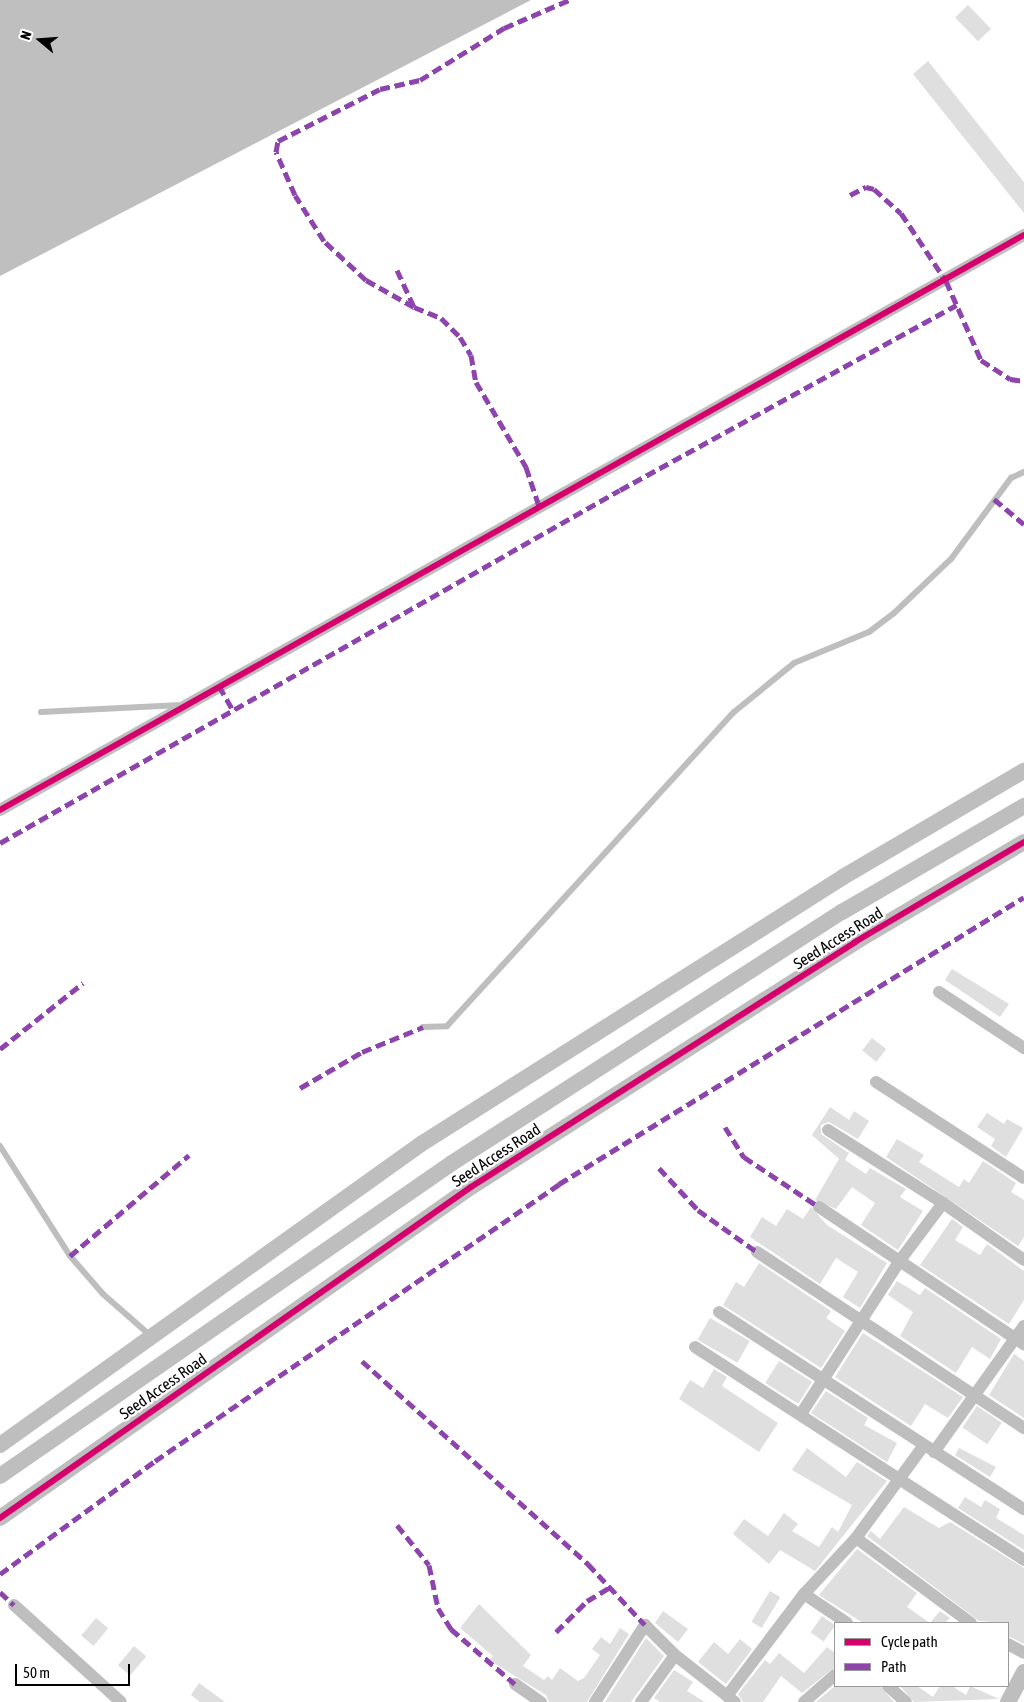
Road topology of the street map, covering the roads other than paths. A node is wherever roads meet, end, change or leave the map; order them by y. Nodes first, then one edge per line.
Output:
1 (1024, 236) edge
2 (1022, 470) edge
3 (187, 704) junction
4 (41, 712) dead end
5 (1024, 772) edge
6 (1024, 806) edge
7 (0, 810) edge
8 (1024, 842) edge
9 (939, 992) dead end
10 (423, 1027) dead end
11 (1024, 1048) edge
12 (876, 1082) dead end
13 (828, 1130) dead end
14 (0, 1146) edge
15 (1024, 1178) edge
16 (943, 1204) junction
17 (819, 1207) dead end
18 (757, 1252) dead end
19 (901, 1259) junction
20 (1024, 1260) edge
21 (719, 1312) dead end
22 (863, 1318) junction
23 (1024, 1326) edge
24 (152, 1336) junction
25 (1020, 1341) edge
26 (695, 1347) dead end
27 (826, 1377) junction
28 (976, 1396) junction
29 (801, 1414) junction
30 (1024, 1428) edge
31 (0, 1445) edge
32 (929, 1449) junction
33 (0, 1476) edge
34 (901, 1479) junction
35 (1024, 1509) edge
36 (0, 1518) edge
37 (856, 1538) junction
38 (1024, 1560) edge
39 (804, 1594) junction
40 (14, 1605) dead end
41 (846, 1622) edge
42 (970, 1622) edge
43 (1009, 1645) edge
44 (1024, 1653) edge
45 (674, 1656) junction
46 (1024, 1672) edge
47 (834, 1676) edge
48 (515, 1684) dead end
49 (889, 1687) edge
50 (731, 1699) edge
51 (903, 1701) edge
52 (121, 1702) edge
53 (541, 1702) edge
54 (595, 1702) edge
55 (641, 1702) edge
56 (804, 1702) edge
57 (1008, 1702) edge

1 - 3 street
2 - 10 lane
3 - 4 lane
3 - 7 street
5 - 24 street
6 - 33 street, Seed Access Road
8 - 36 street, Seed Access Road
9 - 11 street
12 - 15 street
13 - 16 street
14 - 24 lane
16 - 19 street
16 - 20 street
17 - 19 street
18 - 22 street
19 - 22 street
19 - 25 street
21 - 27 street
22 - 27 street
22 - 28 street
23 - 25 street
24 - 31 street
25 - 28 street
26 - 29 street
27 - 29 street
27 - 32 street
28 - 30 street
28 - 32 street
29 - 34 street
32 - 34 street
32 - 35 street
34 - 37 street
34 - 38 street
37 - 39 street
37 - 42 street
39 - 41 street
39 - 50 street
40 - 52 street
43 - 44 street
45 - 50 street
45 - 54 street
45 - 55 street
46 - 57 street
47 - 56 street
48 - 53 street
49 - 51 street

